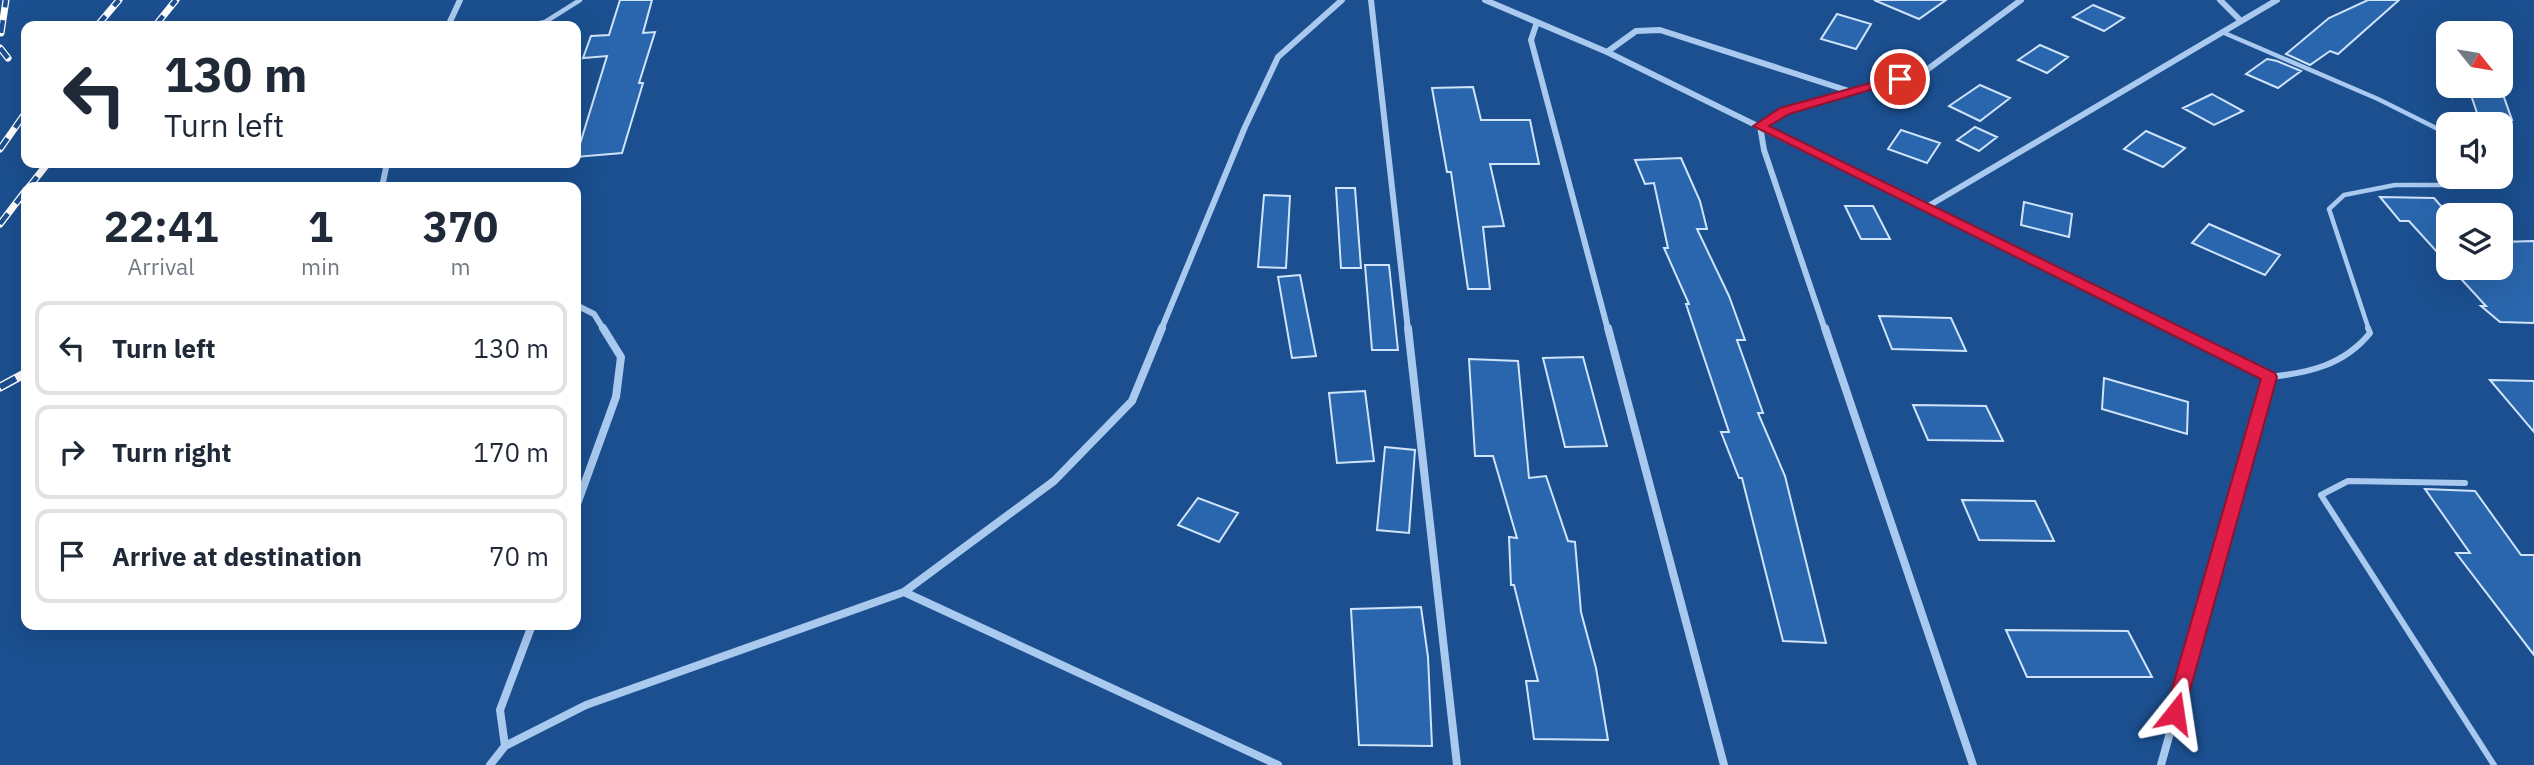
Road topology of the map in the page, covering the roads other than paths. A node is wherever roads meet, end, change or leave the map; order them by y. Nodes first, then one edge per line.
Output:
1 (460, 0) edge
2 (580, 0) edge
3 (1342, 0) edge
4 (1371, 0) edge
5 (1485, 0) edge
6 (2021, 0) edge
7 (2220, 0) edge
8 (2277, 0) edge
9 (2240, 20) junction
10 (450, 21) edge
11 (547, 21) edge
12 (1537, 22) junction
13 (2220, 31) junction
14 (1607, 52) junction
15 (1853, 92) junction
16 (1760, 126) junction
17 (2436, 128) edge
18 (2436, 185) edge
19 (1925, 208) junction
20 (581, 307) edge
21 (2269, 377) junction
22 (2465, 483) dead end
23 (581, 494) edge
24 (904, 592) junction
25 (530, 630) edge
26 (505, 746) junction
27 (490, 765) edge
28 (1278, 765) edge
29 (1457, 765) edge
30 (1724, 765) edge
31 (1973, 765) edge
32 (2161, 765) edge
33 (2494, 765) edge

1 - 10 street
2 - 11 lane
3 - 24 street
4 - 29 street
5 - 12 street
6 - 15 street
7 - 9 street
8 - 9 street
9 - 13 street
12 - 14 street
12 - 30 street
13 - 17 lane
13 - 19 street
14 - 15 street
14 - 16 street
15 - 16 street
16 - 19 street
16 - 31 street
18 - 21 lane
19 - 21 street
20 - 23 street
21 - 32 street
22 - 33 lane
24 - 26 street
24 - 28 street
25 - 26 street
26 - 27 street

